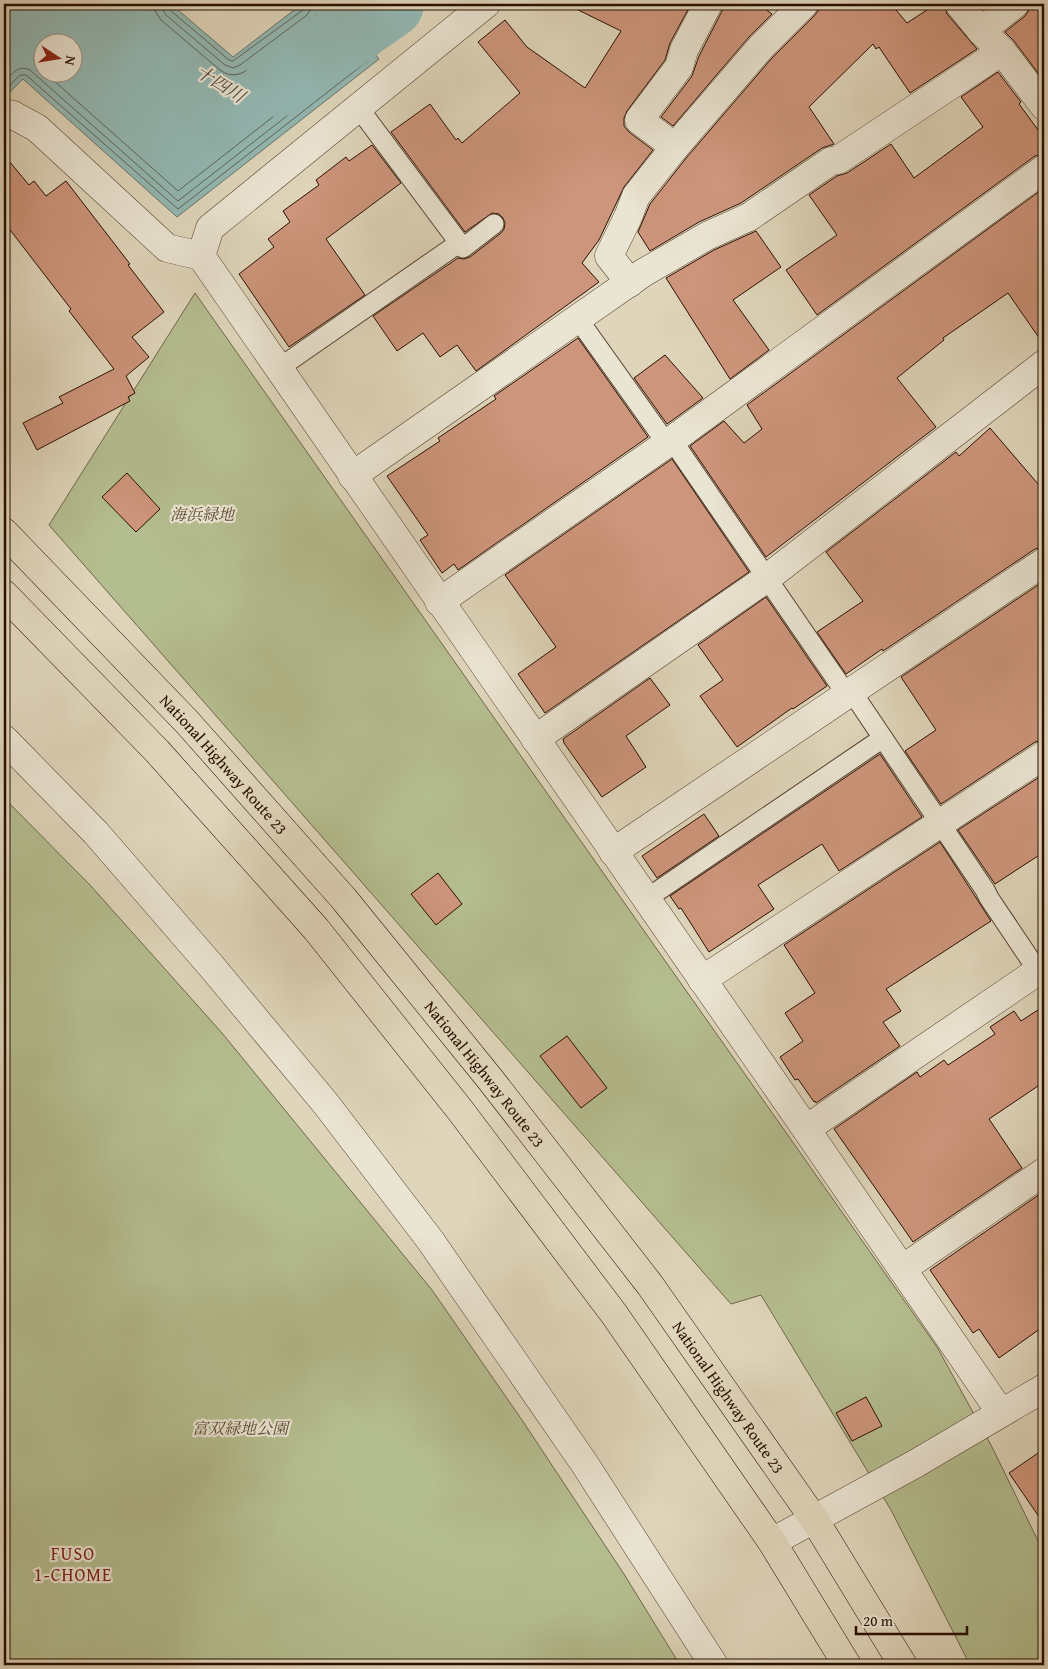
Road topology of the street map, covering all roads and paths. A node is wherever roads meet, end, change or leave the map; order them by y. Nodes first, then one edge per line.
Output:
1 (486, 4) edge
2 (708, 4) edge
3 (804, 4) edge
4 (959, 4) edge
5 (1015, 4) edge
6 (981, 31) junction
7 (1002, 51) junction
8 (1044, 106) edge
9 (358, 107) junction
10 (4, 113) edge
11 (675, 147) junction
12 (1044, 169) edge
13 (494, 224) dead end
14 (459, 243) junction
15 (201, 256) junction
16 (630, 283) junction
17 (578, 319) junction
18 (1044, 364) edge
19 (279, 368) junction
20 (670, 442) junction
21 (352, 476) junction
22 (4, 532) edge
23 (1044, 562) edge
24 (768, 578) junction
25 (4, 594) edge
26 (439, 602) junction
27 (849, 693) junction
28 (883, 738) junction
29 (4, 739) edge
30 (535, 739) junction
31 (1044, 755) edge
32 (941, 823) junction
33 (613, 852) junction
34 (646, 899) junction
35 (1042, 968) edge
36 (702, 980) junction
37 (806, 1129) junction
38 (1044, 1172) edge
39 (902, 1269) junction
40 (1044, 1388) edge
41 (1000, 1413) junction
42 (814, 1518) junction
43 (772, 1542) junction
44 (714, 1665) edge
45 (847, 1665) edge
46 (903, 1665) edge

1 - 9 street
2 - 11 street
3 - 11 street
4 - 6 street
5 - 6 street
6 - 7 street
7 - 8 street
7 - 16 street
9 - 14 lane
9 - 15 street
10 - 15 street
11 - 16 street
12 - 20 street
13 - 14 lane
14 - 19 lane
15 - 19 street
16 - 17 street
17 - 20 lane
17 - 21 street
18 - 24 street
19 - 21 street
20 - 24 lane
20 - 26 street
21 - 26 street
22 - 42 highway, National Highway Route 23
23 - 27 street
24 - 27 lane
24 - 30 street
25 - 43 highway
26 - 30 street
27 - 28 lane
27 - 33 street
28 - 32 lane
28 - 34 lane
29 - 44 street
30 - 33 street
31 - 32 street
32 - 35 lane
32 - 36 street
33 - 34 street
34 - 36 street
35 - 37 street
36 - 37 street
37 - 39 street
38 - 39 street
39 - 41 street
40 - 41 street
41 - 42 street
42 - 43 street
42 - 46 highway, National Highway Route 23
43 - 45 highway

